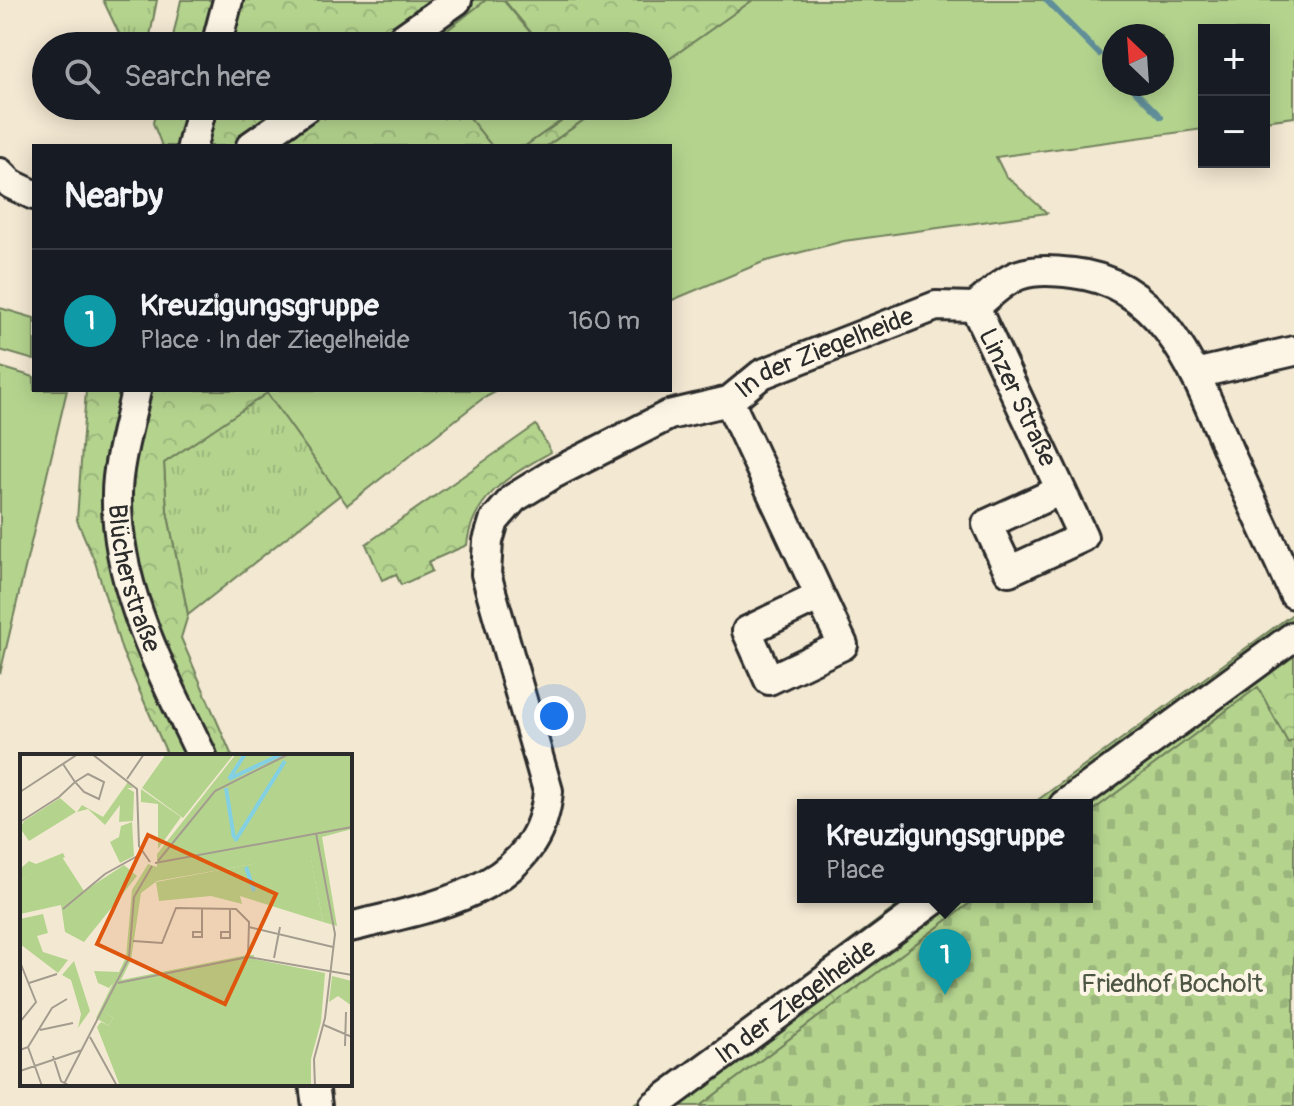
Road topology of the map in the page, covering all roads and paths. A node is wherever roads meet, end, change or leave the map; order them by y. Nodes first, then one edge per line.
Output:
1 (228, 0) edge
2 (457, 0) edge
3 (220, 32) edge
4 (412, 32) edge
5 (198, 120) edge
6 (288, 120) edge
7 (192, 144) edge
8 (254, 144) edge
9 (975, 307) junction
10 (1294, 351) edge
11 (1195, 374) junction
12 (136, 392) edge
13 (729, 401) junction
14 (1061, 490) dead end
15 (1294, 594) edge
16 (820, 596) dead end
17 (1294, 636) edge
18 (201, 754) edge
19 (1072, 799) edge
20 (930, 903) edge
21 (352, 927) edge
22 (314, 1086) edge
23 (317, 1106) edge
24 (654, 1106) edge

1 - 3 street
2 - 4 street
5 - 7 street
6 - 8 street
9 - 11 street
9 - 13 street, In der Ziegelheide
9 - 14 street, Linzer Straße
10 - 11 street
11 - 15 street
12 - 18 street, Blücherstraße
13 - 16 street
13 - 21 street, In der Ziegelheide
17 - 19 street
20 - 24 street, In der Ziegelheide
22 - 23 street

